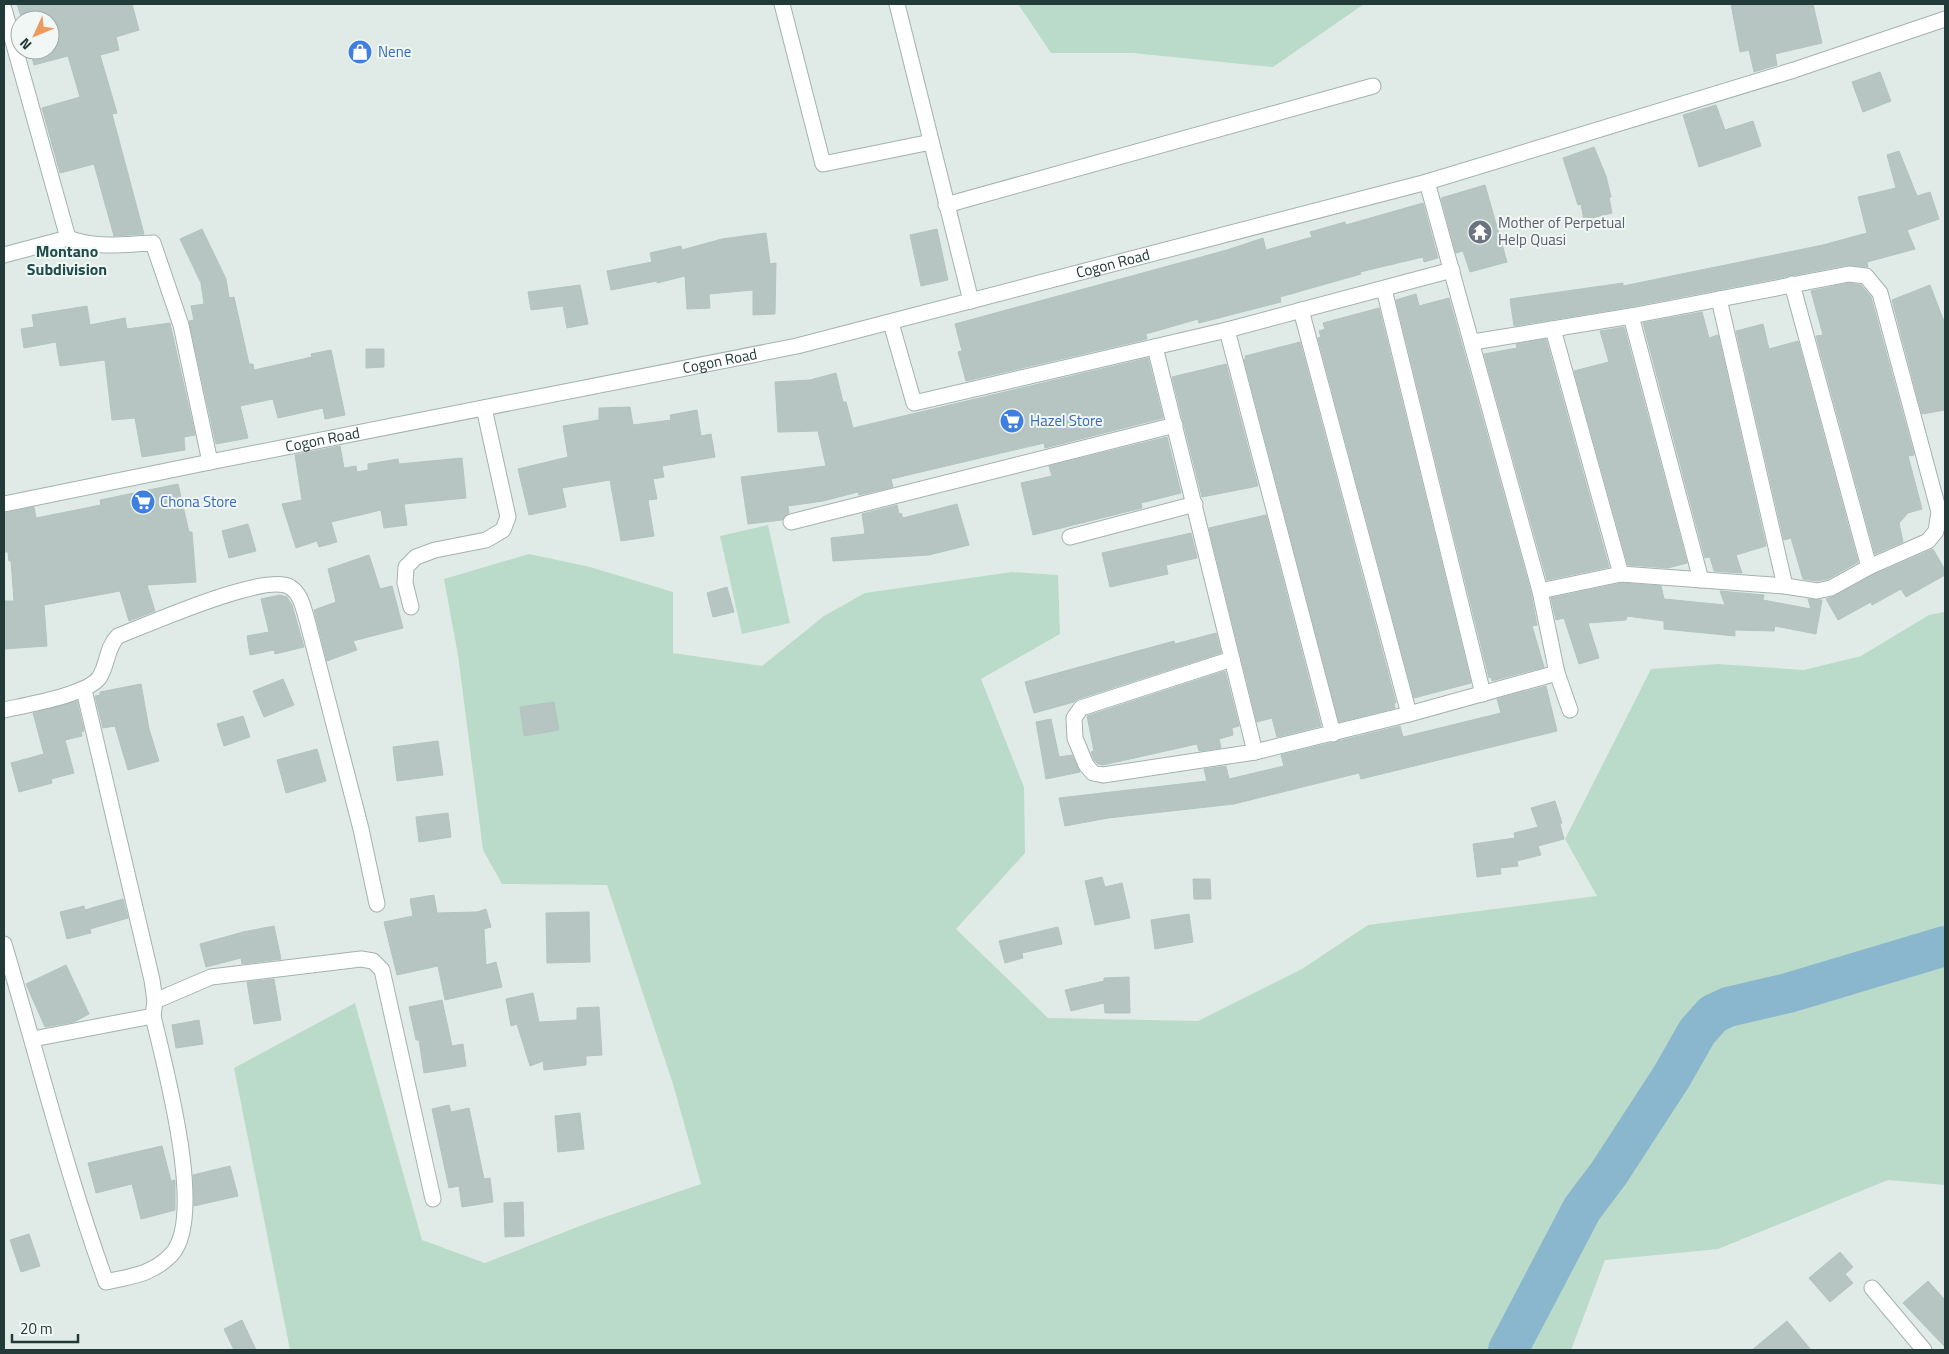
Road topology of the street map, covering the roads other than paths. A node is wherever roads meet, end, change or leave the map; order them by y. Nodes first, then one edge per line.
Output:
1 (782, 4) edge
2 (897, 4) edge
3 (4, 9) edge
4 (1945, 19) edge
5 (1373, 86) dead end
6 (931, 142) junction
7 (1427, 182) junction
8 (946, 205) junction
9 (68, 238) junction
10 (4, 255) edge
11 (1452, 270) junction
12 (1792, 284) junction
13 (1384, 289) junction
14 (1719, 299) junction
15 (971, 301) junction
16 (1301, 310) junction
17 (1631, 316) junction
18 (891, 322) junction
19 (1553, 329) junction
20 (1228, 330) junction
21 (1473, 342) junction
22 (1155, 348) junction
23 (484, 408) junction
24 (1175, 425) junction
25 (210, 462) junction
26 (4, 504) edge
27 (1195, 504) junction
28 (791, 522) dead end
29 (1070, 536) dead end
30 (1869, 567) junction
31 (1621, 574) junction
32 (1701, 580) junction
33 (1785, 586) junction
34 (1540, 591) junction
35 (411, 607) dead end
36 (1232, 659) junction
37 (1557, 672) junction
38 (84, 690) junction
39 (1483, 694) junction
40 (4, 710) edge
41 (1570, 710) dead end
42 (1409, 714) junction
43 (1334, 734) junction
44 (1255, 752) junction
45 (377, 904) dead end
46 (4, 944) edge
47 (155, 1001) junction
48 (153, 1016) junction
49 (32, 1039) junction
50 (433, 1199) dead end
51 (1872, 1288) dead end
52 (1924, 1350) edge

1 - 6 street
2 - 6 street
3 - 9 street
4 - 7 street, Cogon Road
5 - 8 street
6 - 8 street
7 - 11 street
7 - 15 street, Cogon Road
8 - 15 street
9 - 10 street
9 - 25 street
11 - 13 street
11 - 21 street
12 - 14 street
12 - 30 street
12 - 30 street
13 - 16 street
13 - 39 street
14 - 17 street
14 - 33 street
15 - 18 street, Cogon Road
16 - 20 street
16 - 42 street
17 - 19 street
17 - 32 street
18 - 22 street
18 - 23 street, Cogon Road
19 - 21 street
19 - 31 street
20 - 22 street
20 - 43 street
21 - 34 street
22 - 24 street
23 - 25 street, Cogon Road
23 - 35 street
24 - 27 street
24 - 28 street
25 - 26 street, Cogon Road
27 - 29 street
27 - 36 street
30 - 33 street
31 - 32 street
31 - 34 street
32 - 33 street
34 - 37 street
36 - 44 street
36 - 44 street
37 - 39 street
37 - 41 street
38 - 40 street
38 - 45 street
38 - 47 street
39 - 42 street
42 - 43 street
43 - 44 street
46 - 49 street
47 - 48 street
47 - 50 street
48 - 49 street
48 - 49 street
51 - 52 street

